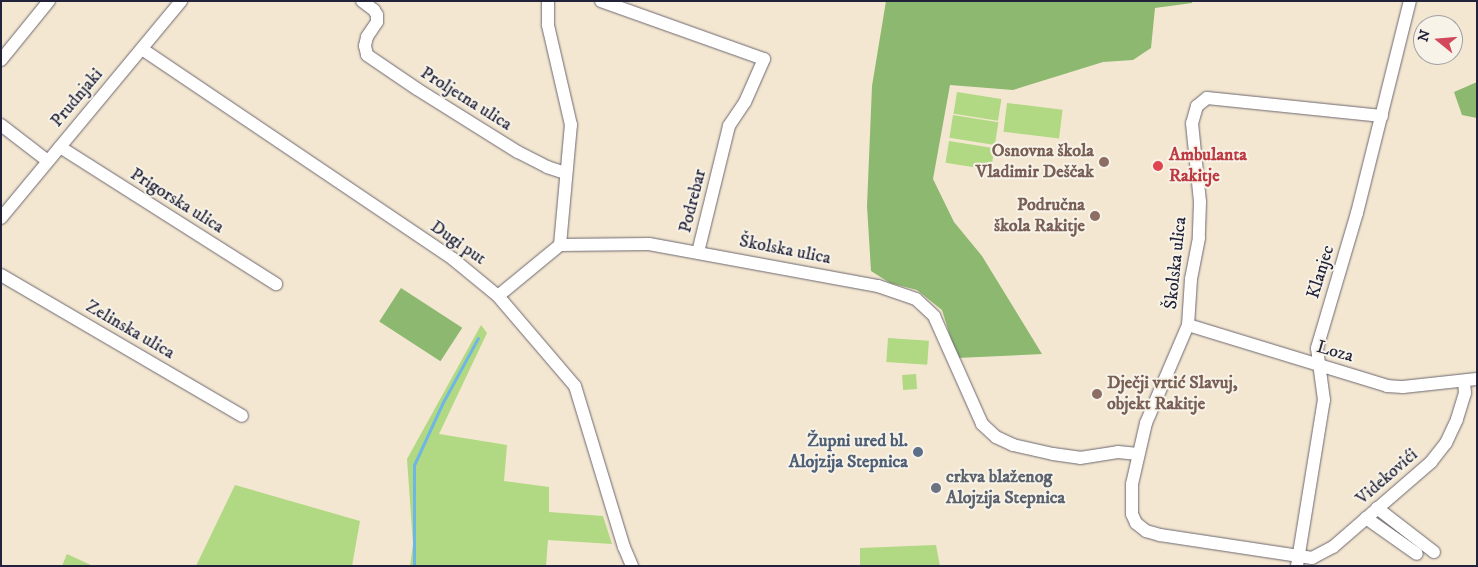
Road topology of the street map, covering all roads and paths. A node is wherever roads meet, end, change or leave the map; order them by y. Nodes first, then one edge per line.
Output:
1 (49, 1) edge
2 (181, 1) edge
3 (362, 1) edge
4 (548, 1) edge
5 (601, 1) edge
6 (1410, 1) edge
7 (142, 49) junction
8 (1, 60) edge
9 (1382, 116) junction
10 (2, 127) edge
11 (60, 147) junction
12 (48, 161) junction
13 (566, 173) junction
14 (1, 218) edge
15 (560, 245) junction
16 (698, 252) junction
17 (1, 275) edge
18 (276, 284) dead end
19 (498, 296) junction
20 (1188, 325) junction
21 (1318, 366) junction
22 (1470, 380) edge
23 (242, 416) dead end
24 (1138, 454) junction
25 (1377, 508) junction
26 (1366, 518) junction
27 (1434, 552) dead end
28 (1417, 554) dead end
29 (1298, 561) edge
30 (632, 566) edge

1 - 8 street
2 - 7 street, Prudnjaki
3 - 13 street, Proljetna ulica
4 - 13 street
5 - 16 street, Podrebar
6 - 9 street, Klanjec
7 - 11 street, Prudnjaki
7 - 19 street, Dugi put
9 - 20 street, Školska ulica
9 - 21 street, Klanjec
10 - 12 street
11 - 12 street, Prudnjaki
11 - 18 street, Prigorska ulica
12 - 14 street, Prudnjaki
13 - 15 street
15 - 16 street, Podrebar
15 - 19 street
16 - 24 street, Školska ulica
17 - 23 street, Zelinska ulica
19 - 30 street, Dugi put
20 - 21 street, Loza
20 - 24 street, Školska ulica
21 - 22 street, Loza
21 - 29 street, Klanjec
22 - 25 street, Videkovići
24 - 29 street, Školska ulica
25 - 26 street, Videkovići
25 - 27 street
26 - 28 street
26 - 29 street, Videkovići

